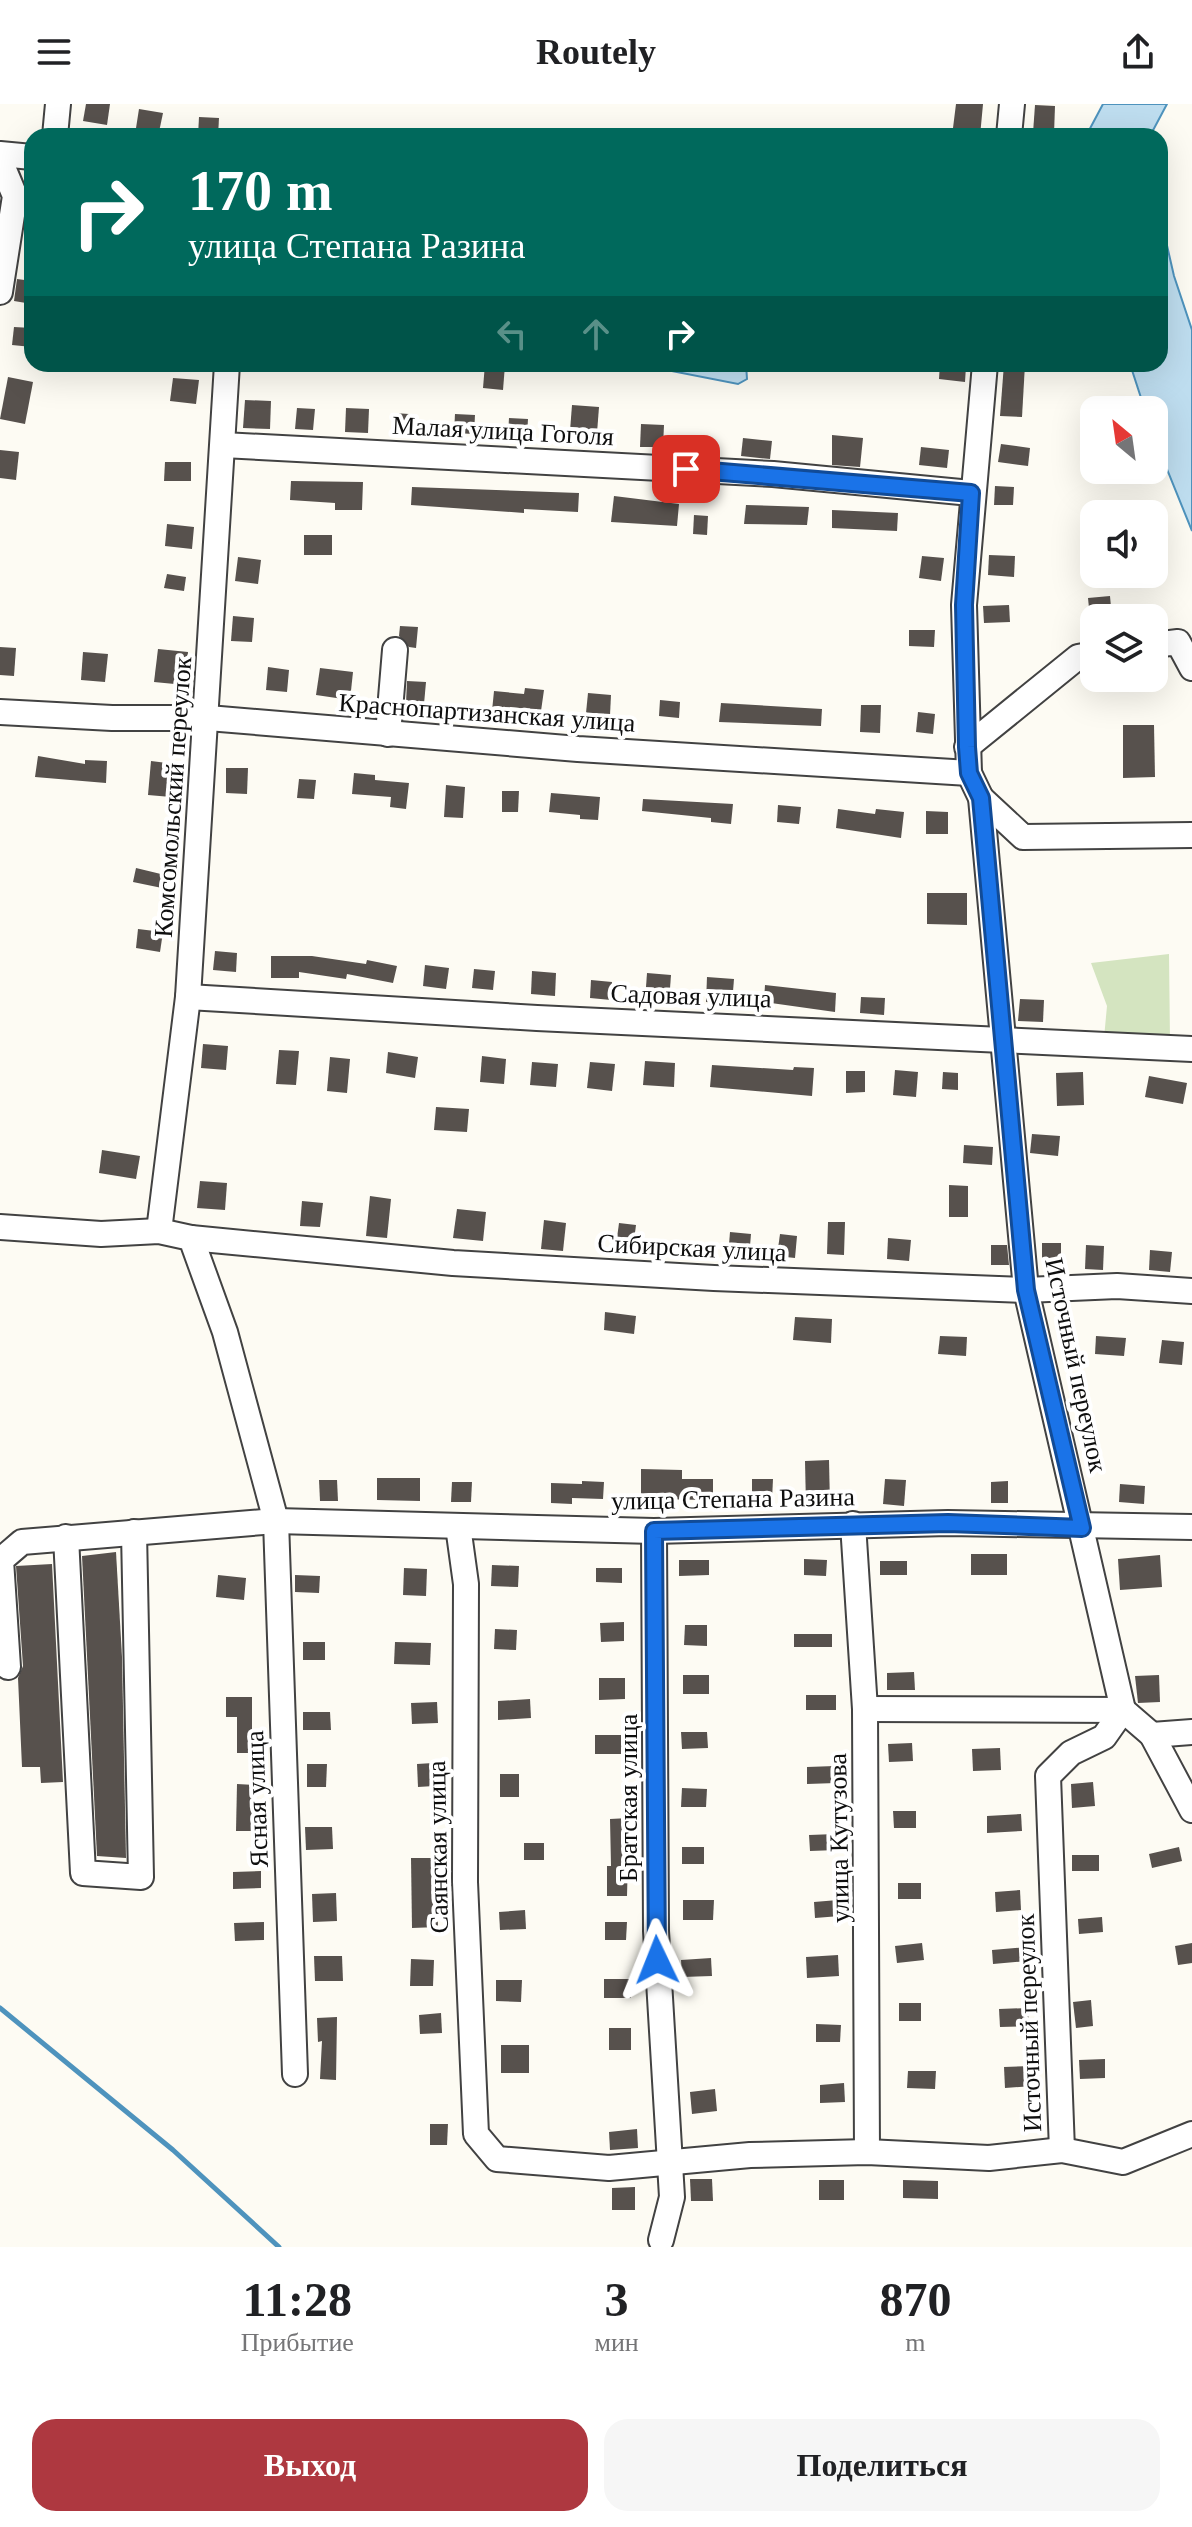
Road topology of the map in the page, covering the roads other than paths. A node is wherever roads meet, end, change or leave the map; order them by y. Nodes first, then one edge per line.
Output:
1 (58, 104) edge
2 (1012, 104) edge
3 (56, 128) edge
4 (1010, 128) edge
5 (0, 157) edge
6 (24, 157) edge
7 (0, 292) edge
8 (227, 372) edge
9 (984, 372) edge
10 (223, 445) junction
11 (971, 493) junction
12 (1168, 643) edge
13 (395, 650) dead end
14 (1080, 657) edge
15 (1192, 668) edge
16 (0, 712) edge
17 (208, 718) junction
18 (388, 734) junction
19 (967, 747) junction
20 (969, 773) junction
21 (981, 798) junction
22 (1192, 835) edge
23 (188, 997) junction
24 (1002, 1040) junction
25 (1192, 1049) edge
26 (0, 1227) edge
27 (159, 1231) junction
28 (191, 1238) junction
29 (1026, 1290) junction
30 (1192, 1291) edge
31 (276, 1521) junction
32 (853, 1524) junction
33 (458, 1526) junction
34 (1192, 1527) edge
35 (1082, 1528) junction
36 (654, 1531) junction
37 (134, 1532) junction
38 (66, 1537) junction
39 (8, 1667) dead end
40 (865, 1709) junction
41 (1123, 1710) junction
42 (1192, 1732) edge
43 (1152, 1735) junction
44 (1192, 1810) edge
45 (295, 2074) dead end
46 (1192, 2134) edge
47 (1062, 2150) junction
48 (867, 2152) junction
49 (670, 2161) junction
50 (661, 2240) dead end

1 - 3 street
2 - 4 street
5 - 6 street
5 - 7 street
8 - 10 street, Комсомольский переулок
9 - 11 street, Источный переулок
10 - 11 street, Малая улица Гоголя
10 - 17 street, Комсомольский переулок
11 - 19 street, Источный переулок
12 - 15 street
13 - 18 street
14 - 19 street
16 - 17 street, Краснопартизанская улица
17 - 18 street, Краснопартизанская улица
17 - 23 street, Комсомольский переулок
18 - 20 street, Краснопартизанская улица
19 - 20 street, Источный переулок
20 - 21 street, Источный переулок
21 - 22 street
21 - 24 street, Источный переулок
23 - 24 street, Садовая улица
23 - 27 street, Комсомольский переулок
24 - 25 street, Садовая улица
24 - 29 street, Источный переулок
26 - 27 street, Сибирская улица
27 - 28 street, Сибирская улица
28 - 29 street, Сибирская улица
28 - 31 street, Ясная улица
29 - 30 street, Сибирская улица
29 - 35 street, Источный переулок
31 - 33 street, улица Степана Разина
31 - 37 street, улица Степана Разина
31 - 45 street, Ясная улица
32 - 35 street, улица Степана Разина
32 - 36 street, улица Степана Разина
32 - 40 street, улица Кутузова
33 - 36 street, улица Степана Разина
33 - 49 street, Саянская улица
34 - 35 street, улица Степана Разина
35 - 41 street, Источный переулок
36 - 49 street, Братская улица
37 - 38 street, улица Степана Разина
37 - 38 street
38 - 39 street, улица Степана Разина
40 - 41 street
40 - 48 street, улица Кутузова
41 - 43 street
41 - 47 street, Источный переулок
42 - 43 street
43 - 44 street
46 - 47 street
47 - 48 street
48 - 49 street
49 - 50 street, Братская улица

